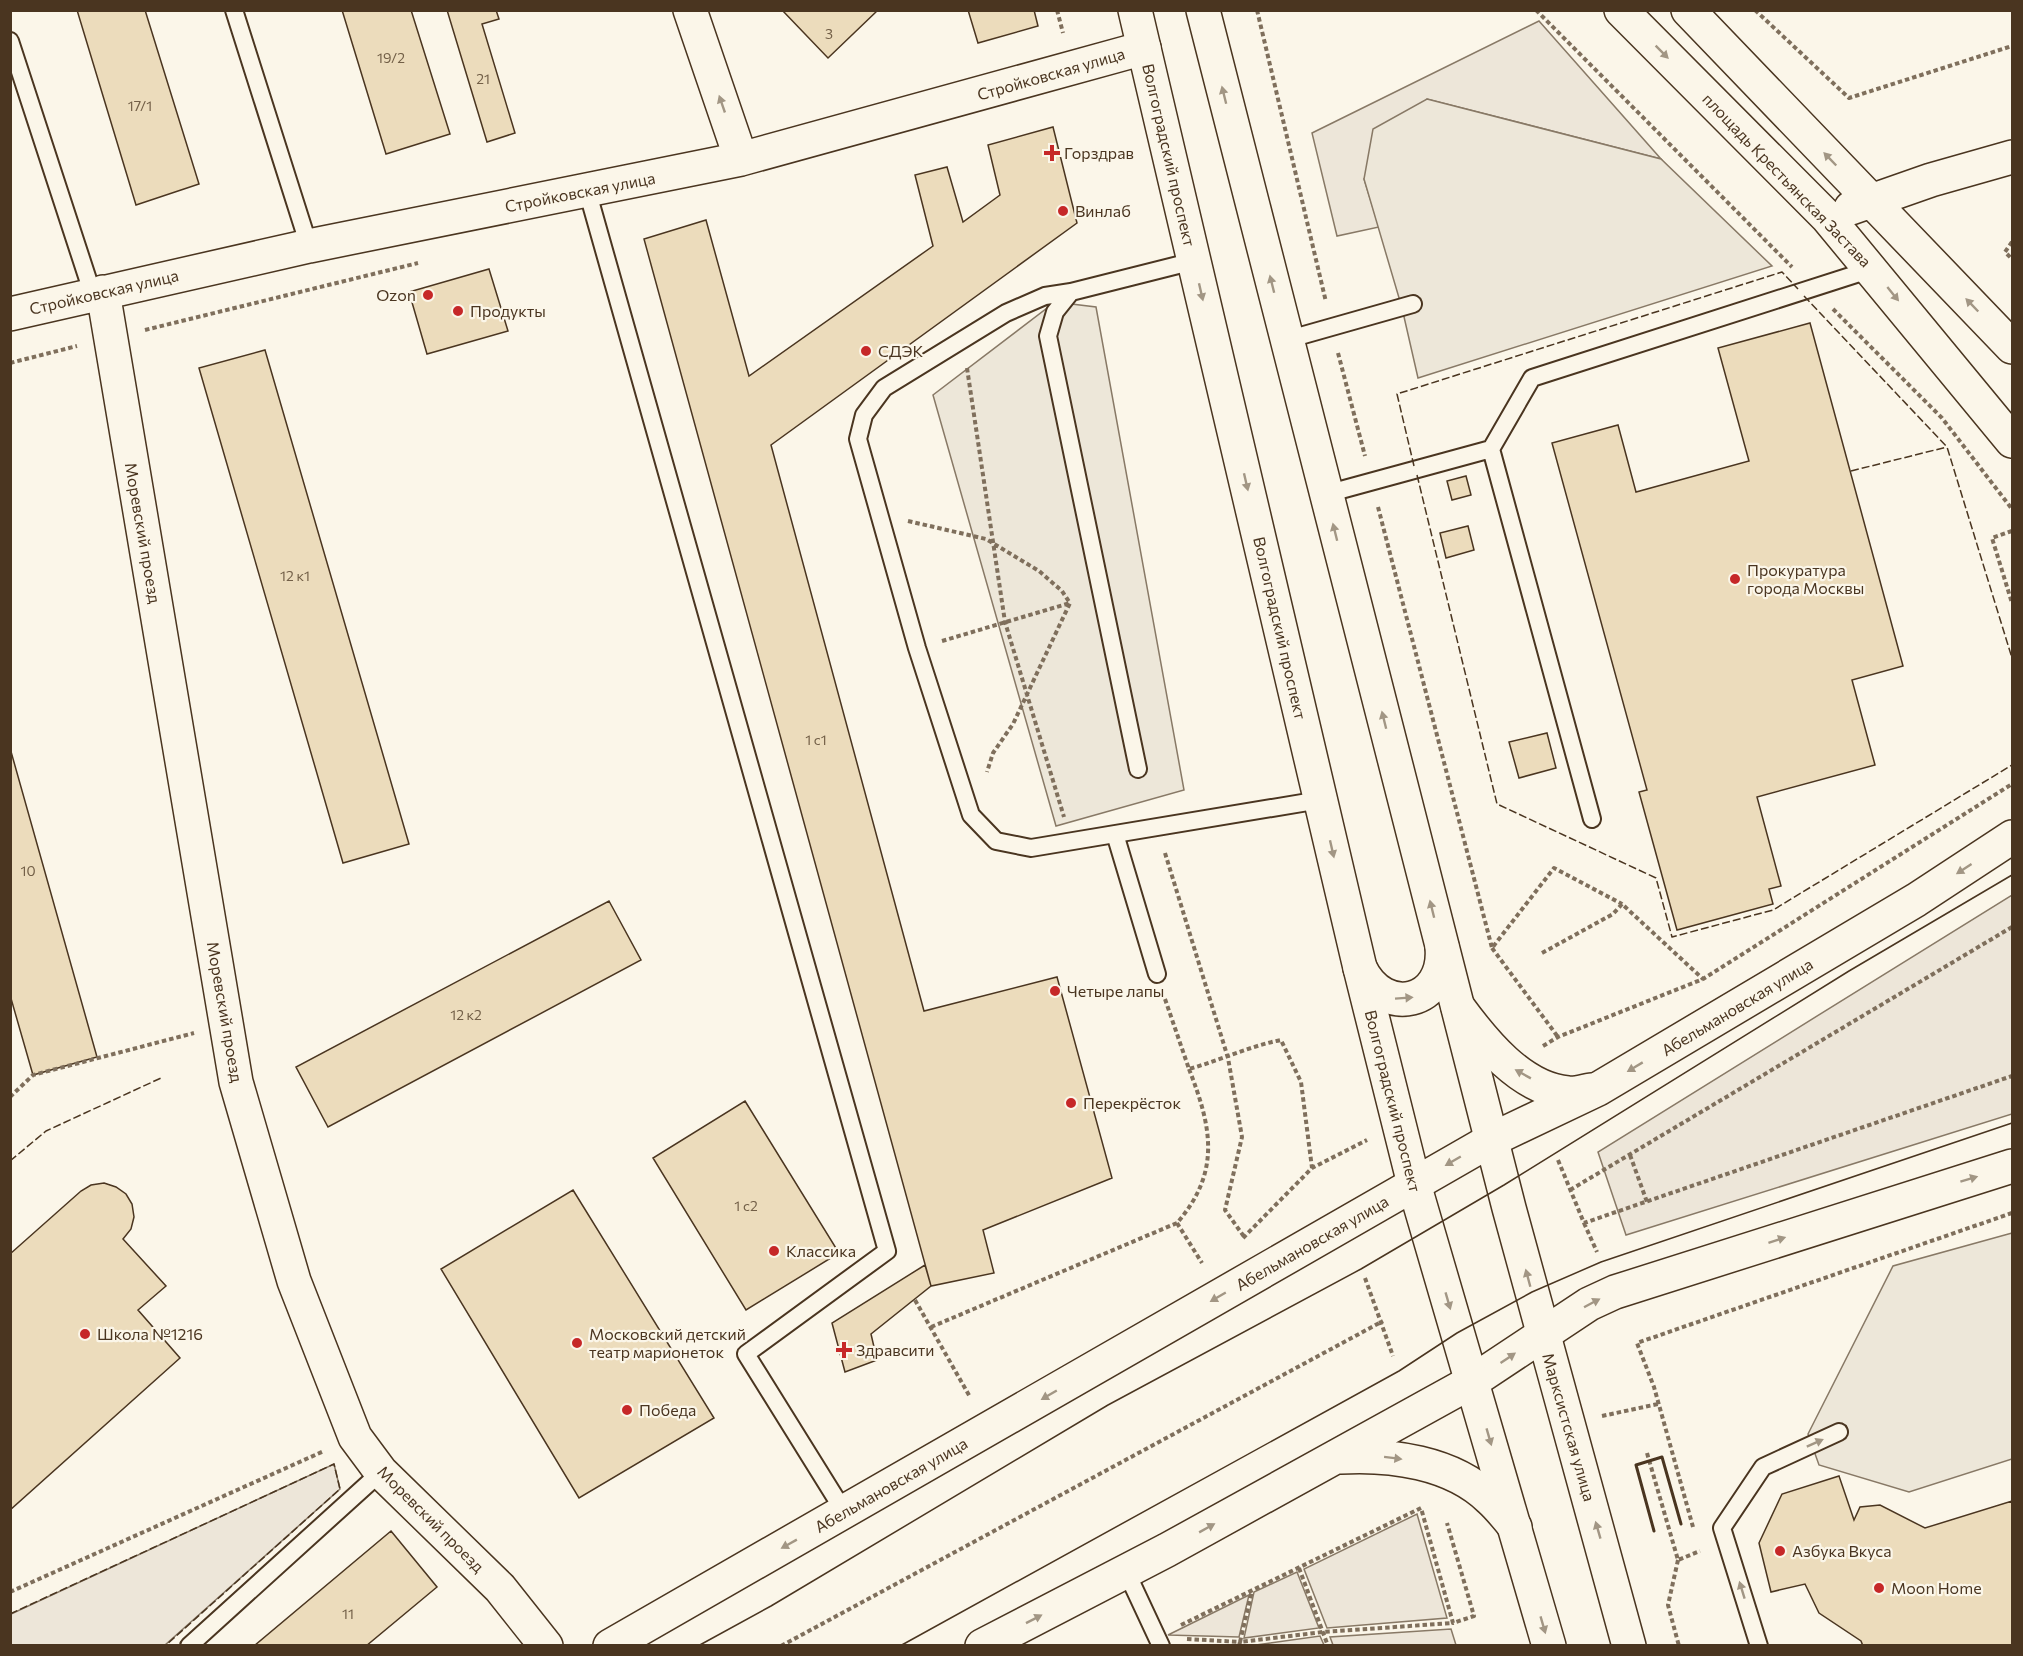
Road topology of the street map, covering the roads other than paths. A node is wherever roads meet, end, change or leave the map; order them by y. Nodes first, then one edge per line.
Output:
1 (234, 10) edge
2 (690, 10) edge
3 (1135, 10) edge
4 (1203, 10) edge
5 (1621, 10) edge
6 (1688, 10) edge
7 (10, 41) edge
8 (1144, 48) junction
9 (2013, 158) edge
10 (741, 159) junction
11 (587, 190) junction
12 (1870, 201) junction
13 (1827, 217) junction
14 (309, 246) junction
15 (1194, 261) junction
16 (1872, 269) junction
17 (1071, 292) junction
18 (98, 294) junction
19 (1413, 304) dead end
20 (10, 314) edge
21 (1286, 340) junction
22 (2013, 347) edge
23 (2013, 441) edge
24 (1491, 449) junction
25 (1326, 494) junction
26 (1138, 769) dead end
27 (1320, 800) junction
28 (1592, 819) dead end
29 (1115, 834) junction
30 (2013, 837) edge
31 (1442, 947) junction
32 (1360, 968) junction
33 (1157, 974) road end
34 (1458, 1006) junction
35 (1598, 1089) junction
36 (1493, 1138) junction
37 (2013, 1166) edge
38 (1414, 1184) junction
39 (1543, 1334) junction
40 (1473, 1381) junction
41 (1839, 1432) dead end
42 (1335, 1457) junction
43 (381, 1472) junction
44 (845, 1513) junction
45 (1515, 1527) junction
46 (1126, 1571) junction
47 (1159, 1641) edge
48 (189, 1646) edge
49 (546, 1646) edge
50 (610, 1646) edge
51 (982, 1646) edge
52 (1549, 1646) edge
53 (1629, 1646) edge
54 (1759, 1646) edge

1 - 14 lane
10 -> 2 main road
3 - 8 main road, Волгоградский проспект
21 -> 4 main road
5 -> 13 main road, площадь Крестьянская Застава
12 -> 6 main road
7 - 18 lane
8 - 10 main road, Стройковская улица
8 - 15 main road, Волгоградский проспект
9 - 12 main road
10 - 11 main road, Стройковская улица
11 - 14 main road, Стройковская улица
11 - 44 lane
12 - 13 main road
22 -> 12 main road
13 - 16 main road, площадь Крестьянская Застава
14 - 18 main road, Стройковская улица
15 - 17 lane
15 -> 27 main road, Волгоградский проспект
16 -> 23 main road, площадь Крестьянская Застава
16 - 24 lane
17 - 26 lane
17 - 29 lane
18 - 20 main road, Стройковская улица
18 - 43 main road, Моревский проезд
19 - 21 lane
21 - 25 main road
24 - 25 lane
24 - 28 lane
31 -> 25 main road
27 - 29 lane
27 -> 32 main road, Волгоградский проспект
29 - 33 lane
30 -> 35 main road, Абельмановская улица
32 -> 31 main road
31 - 34 main road
32 - 38 main road, Волгоградский проспект
35 -> 34 main road
34 - 36 main road
35 - 36 main road, Абельмановская улица
36 -> 38 main road, Абельмановская улица
39 -> 36 main road, Марксистская улица
39 -> 37 main road
38 -> 40 main road, Волгоградский проспект
38 -> 44 main road, Абельмановская улица
40 -> 39 main road
53 -> 39 main road, Марксистская улица
40 - 42 main road
40 -> 45 main road
54 -> 41 lane
42 -> 45 main road
46 -> 42 main road
43 - 48 lane
43 - 49 main road, Моревский проезд
44 -> 50 main road, Абельмановская улица
45 -> 52 main road
46 - 47 lane
51 -> 46 main road

